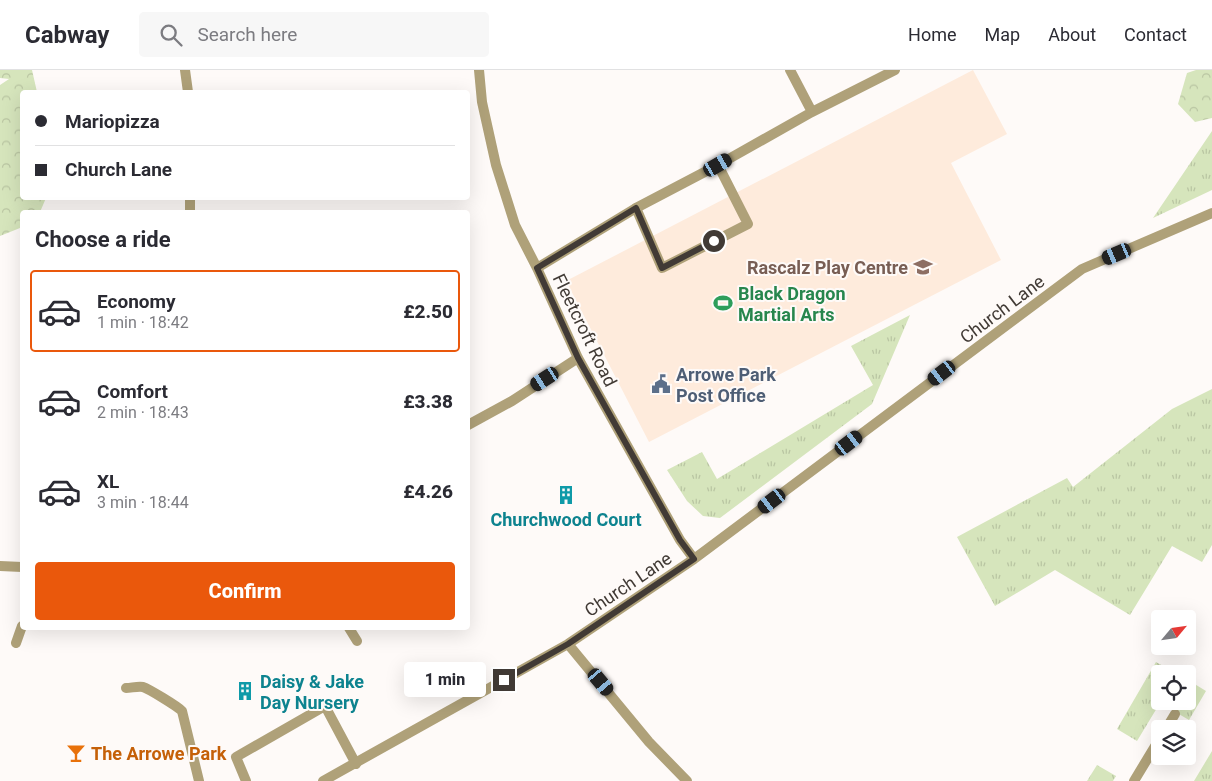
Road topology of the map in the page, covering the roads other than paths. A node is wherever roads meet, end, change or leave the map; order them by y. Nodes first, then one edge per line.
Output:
1 (185, 70) edge
2 (479, 70) edge
3 (790, 70) edge
4 (895, 70) edge
5 (188, 90) edge
6 (812, 112) junction
7 (718, 165) junction
8 (636, 208) junction
9 (1212, 214) edge
10 (537, 268) junction
11 (578, 358) junction
12 (470, 424) edge
13 (694, 559) junction
14 (0, 566) edge
15 (20, 567) edge
16 (21, 630) edge
17 (350, 630) edge
18 (357, 641) dead end
19 (16, 643) dead end
20 (568, 644) junction
21 (126, 688) dead end
22 (1175, 714) dead end
23 (1171, 720) edge
24 (1151, 753) edge
25 (356, 764) junction
26 (199, 781) edge
27 (246, 781) edge
28 (323, 781) edge
29 (687, 781) edge
30 (1134, 781) edge

1 - 5 street
2 - 10 street, Fleetcroft Road
3 - 6 street
4 - 6 street
6 - 7 street
7 - 8 street
7 - 8 street
8 - 10 street
9 - 13 street, Church Lane
10 - 11 street, Fleetcroft Road
11 - 12 street
11 - 13 street, Fleetcroft Road
13 - 20 street, Church Lane
14 - 15 street
16 - 19 street
17 - 18 street
20 - 25 street, Church Lane
20 - 29 street
21 - 26 street
22 - 23 street
24 - 30 street
25 - 27 street
25 - 28 street, Church Lane

